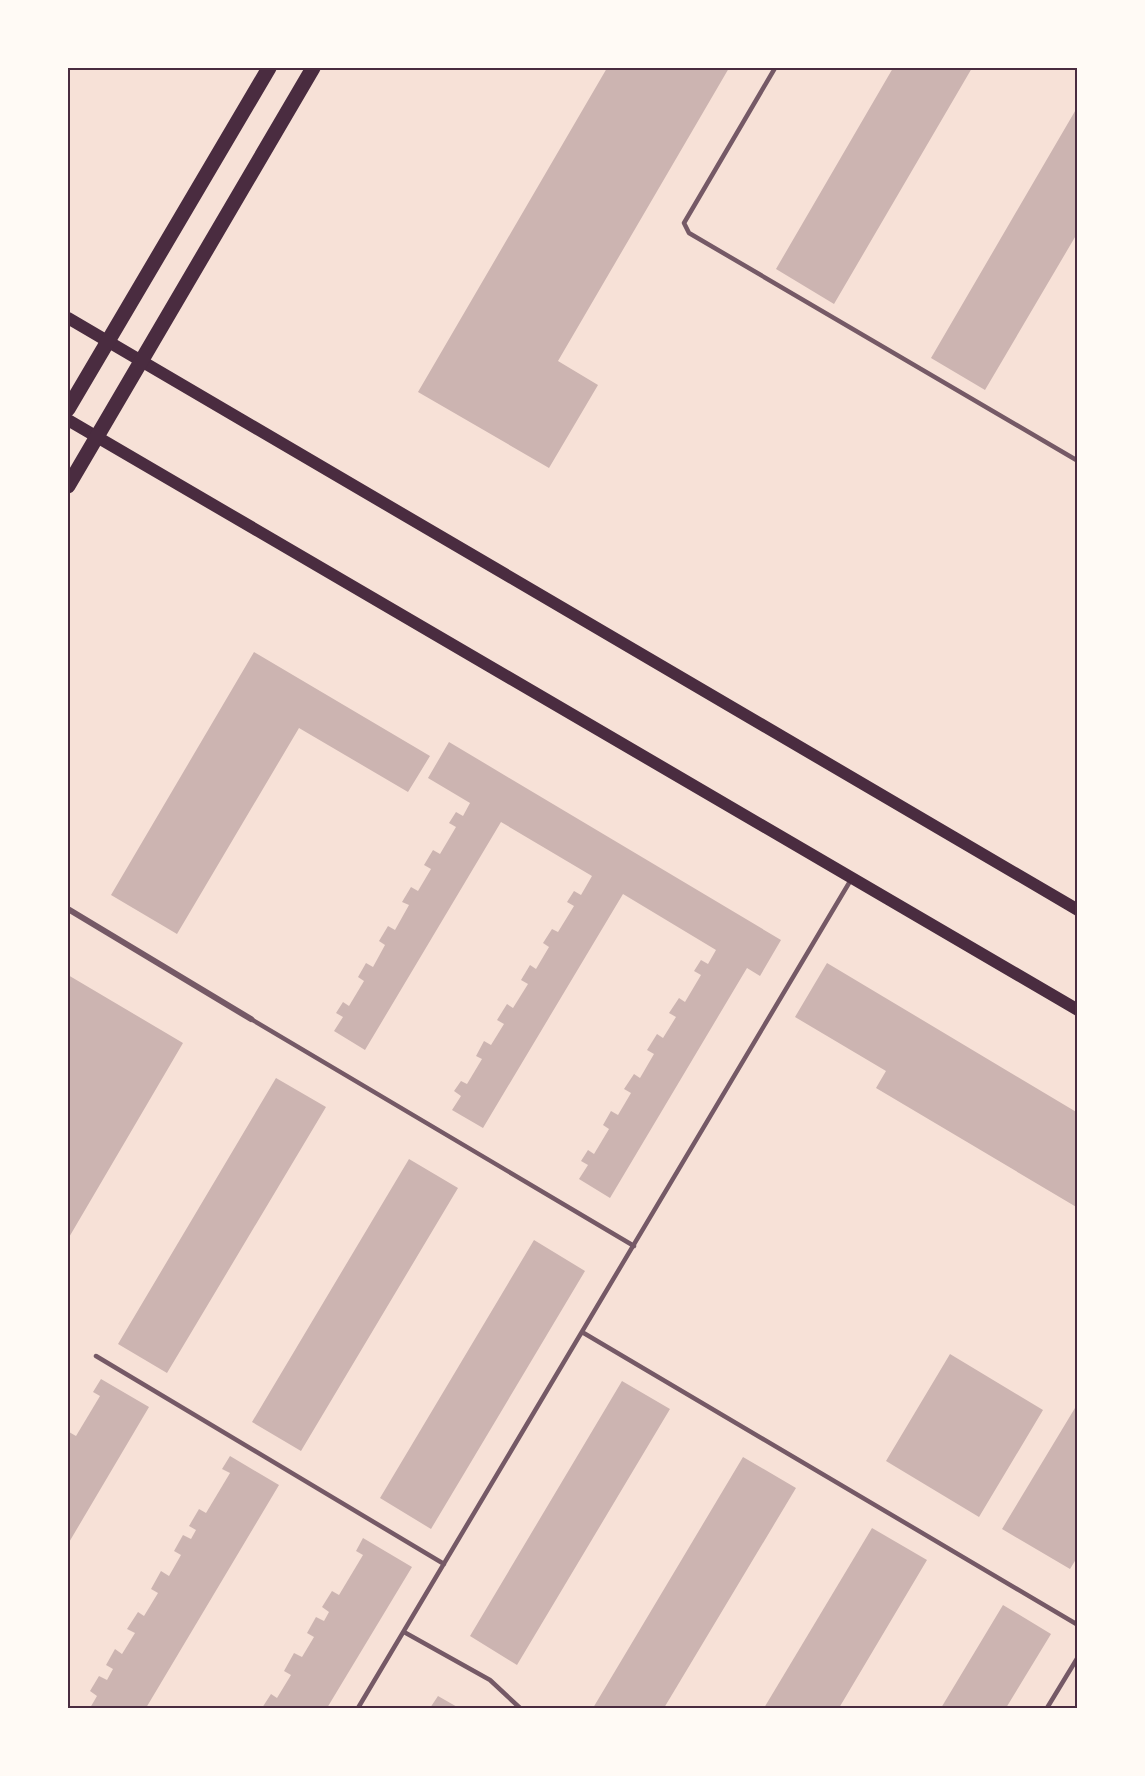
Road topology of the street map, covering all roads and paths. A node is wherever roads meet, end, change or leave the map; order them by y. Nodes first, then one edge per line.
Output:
1 (269, 68) edge
2 (313, 68) edge
3 (775, 68) edge
4 (68, 318) edge
5 (107, 342) junction
6 (141, 361) junction
7 (68, 409) edge
8 (68, 420) edge
9 (97, 436) junction
10 (1077, 461) edge
11 (68, 486) edge
12 (852, 878) junction
13 (68, 909) edge
14 (1077, 910) edge
15 (1077, 1010) edge
16 (251, 1018) joint
17 (634, 1246) junction
18 (582, 1332) junction
19 (96, 1356) dead end
20 (444, 1564) junction
21 (1077, 1625) edge
22 (404, 1632) junction
23 (1077, 1657) edge
24 (358, 1708) edge
25 (520, 1708) edge
26 (1047, 1708) edge

1 - 5 main road
2 - 6 main road
3 - 10 lane
4 - 5 main road
5 - 6 main road
5 - 7 main road
6 - 9 main road
6 - 14 main road
8 - 9 main road
9 - 11 main road
9 - 12 main road
12 - 15 main road
12 - 17 lane
13 - 16 street
16 - 17 lane
17 - 18 lane
18 - 20 lane
18 - 21 lane
19 - 20 lane
20 - 22 lane
22 - 24 lane
22 - 25 lane
23 - 26 lane

